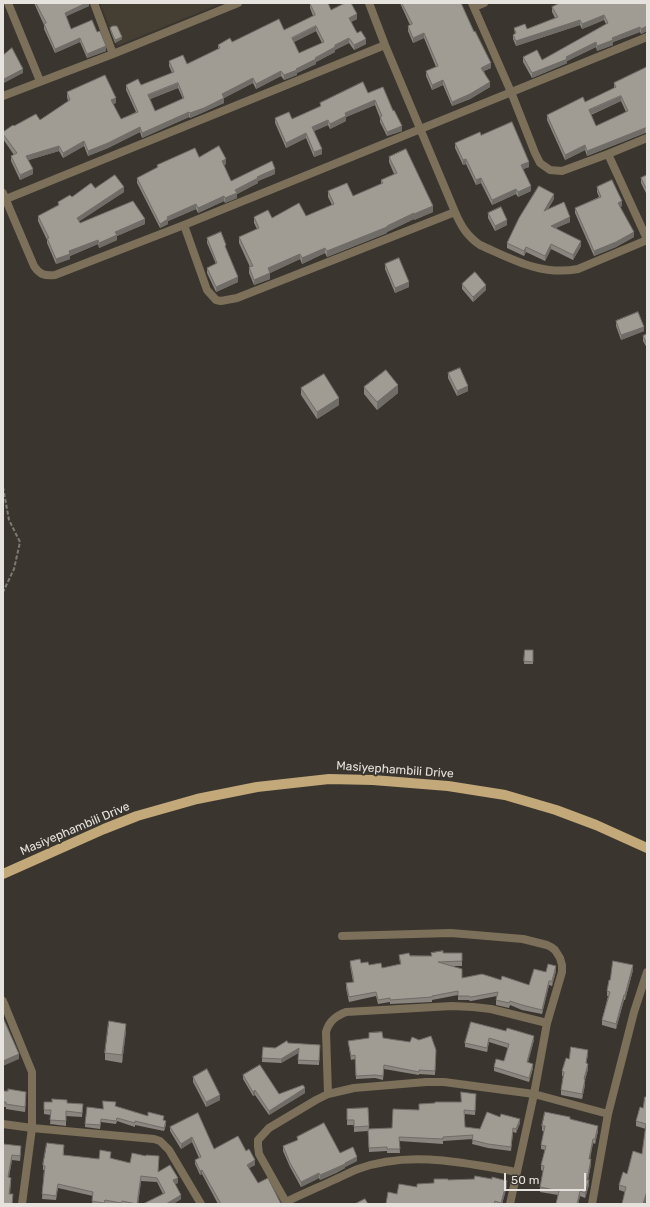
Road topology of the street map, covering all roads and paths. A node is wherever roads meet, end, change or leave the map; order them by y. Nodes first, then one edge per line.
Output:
1 (8, 3) edge
2 (94, 3) edge
3 (238, 3) edge
4 (369, 3) edge
5 (484, 3) edge
6 (473, 5) edge
7 (647, 37) edge
8 (385, 45) junction
9 (113, 54) junction
10 (40, 81) junction
11 (511, 92) junction
12 (3, 96) edge
13 (420, 129) junction
14 (647, 138) edge
15 (608, 154) junction
16 (4, 196) edge
17 (455, 212) junction
18 (184, 225) junction
19 (647, 239) edge
20 (3, 487) edge
21 (3, 592) edge
22 (647, 848) edge
23 (3, 874) edge
24 (342, 936) dead end
25 (647, 972) edge
26 (3, 1001) edge
27 (547, 1023) junction
28 (328, 1094) junction
29 (534, 1094) junction
30 (608, 1114) junction
31 (3, 1124) edge
32 (32, 1128) junction
33 (517, 1172) junction
34 (286, 1203) edge
35 (24, 1204) edge
36 (201, 1204) edge
37 (510, 1204) edge
38 (592, 1204) edge

1 - 10 street
2 - 9 street
3 - 9 street
4 - 8 street
5 - 6 street
6 - 11 street
7 - 11 street
8 - 13 street
8 - 16 street
9 - 10 street
10 - 12 street
11 - 13 street
11 - 15 street
13 - 17 street
13 - 18 street
14 - 15 street
15 - 19 street
16 - 18 street
17 - 18 street
17 - 19 street
20 - 21 path
22 - 23 main road, Masiyephambili Drive
24 - 27 street
25 - 30 street
26 - 32 street
27 - 28 street
27 - 29 street
28 - 29 street
28 - 34 street
29 - 30 street
29 - 33 street
30 - 38 street
31 - 32 street
32 - 35 street
32 - 36 street
33 - 34 street
33 - 37 street

